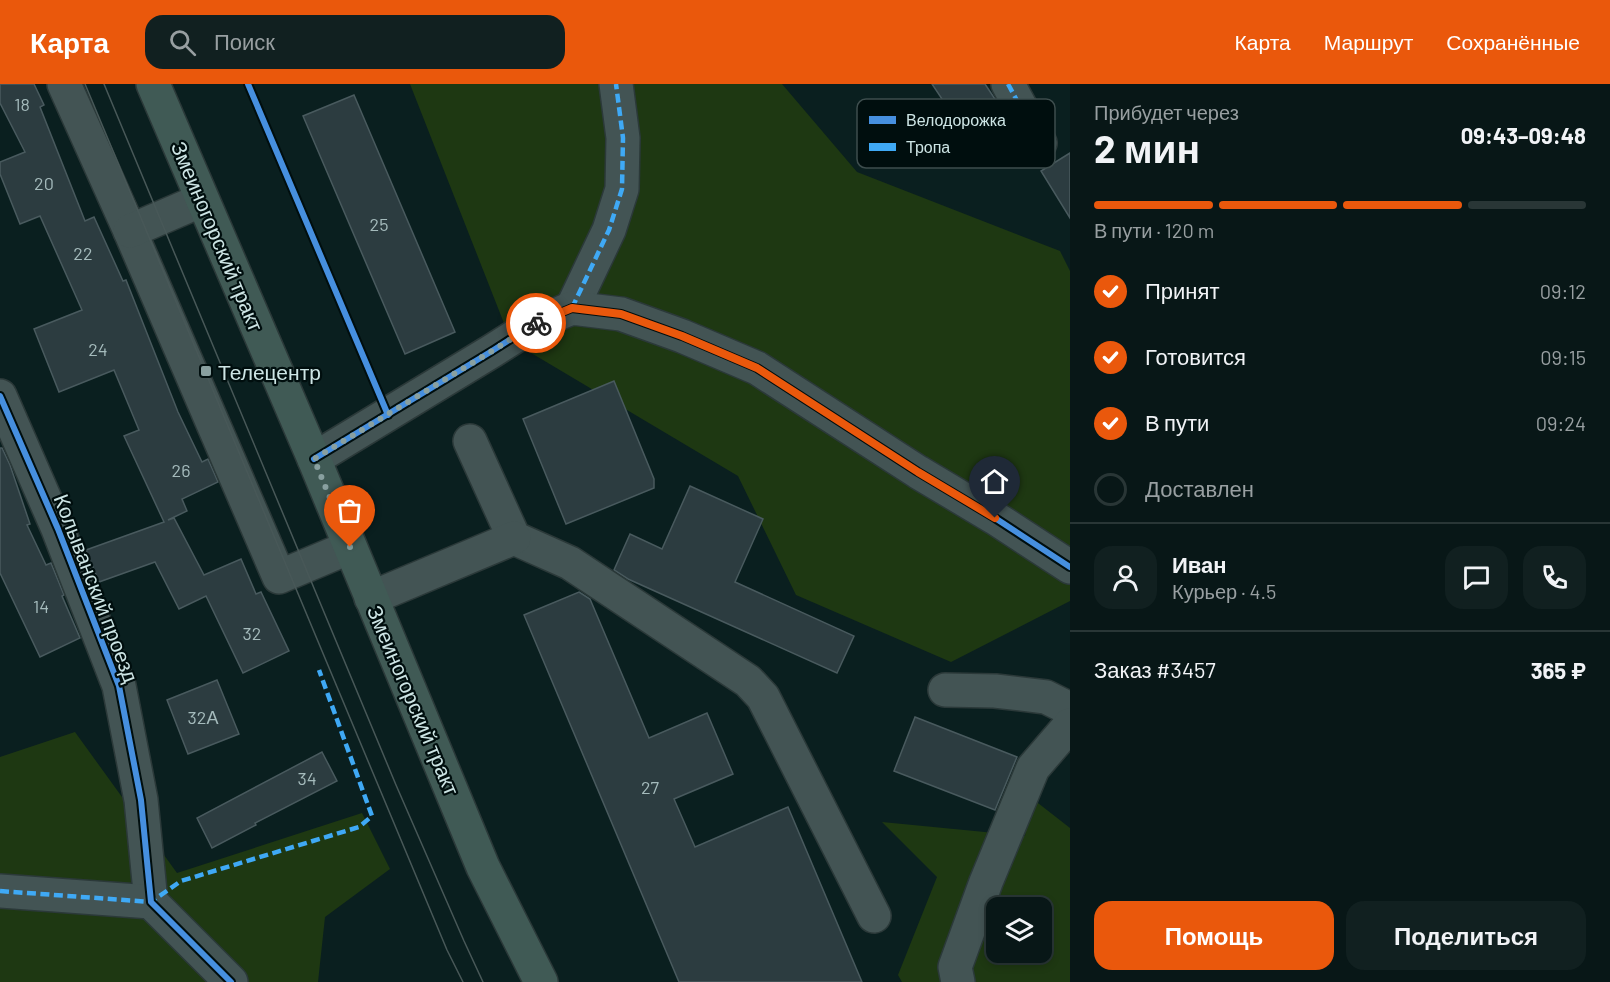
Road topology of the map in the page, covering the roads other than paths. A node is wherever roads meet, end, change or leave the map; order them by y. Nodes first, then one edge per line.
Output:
1 (64, 84) edge
2 (153, 84) edge
3 (616, 84) edge
4 (1008, 84) edge
5 (1016, 99) edge
6 (202, 200) junction
7 (130, 231) junction
8 (572, 308) junction
9 (0, 396) edge
10 (470, 441) dead end
11 (314, 459) junction
12 (514, 538) junction
13 (350, 547) junction
14 (1070, 567) edge
15 (371, 598) junction
16 (945, 690) dead end
17 (1070, 709) edge
18 (1070, 725) edge
19 (0, 891) edge
20 (151, 902) junction
21 (874, 916) dead end
22 (231, 982) edge
23 (541, 982) edge
24 (958, 982) edge

1 - 7 street
2 - 6 highway, Змеиногорский тракт
3 - 8 street
4 - 5 street
6 - 7 street
6 - 11 highway, Змеиногорский тракт
7 - 13 street
8 - 11 street
8 - 14 street
9 - 20 street, Колыванский проезд
10 - 12 street
11 - 13 highway, Змеиногорский тракт
12 - 15 street
12 - 21 street
13 - 15 highway, Змеиногорский тракт
15 - 23 highway, Змеиногорский тракт
16 - 17 street
18 - 24 street
19 - 20 street
20 - 22 street

